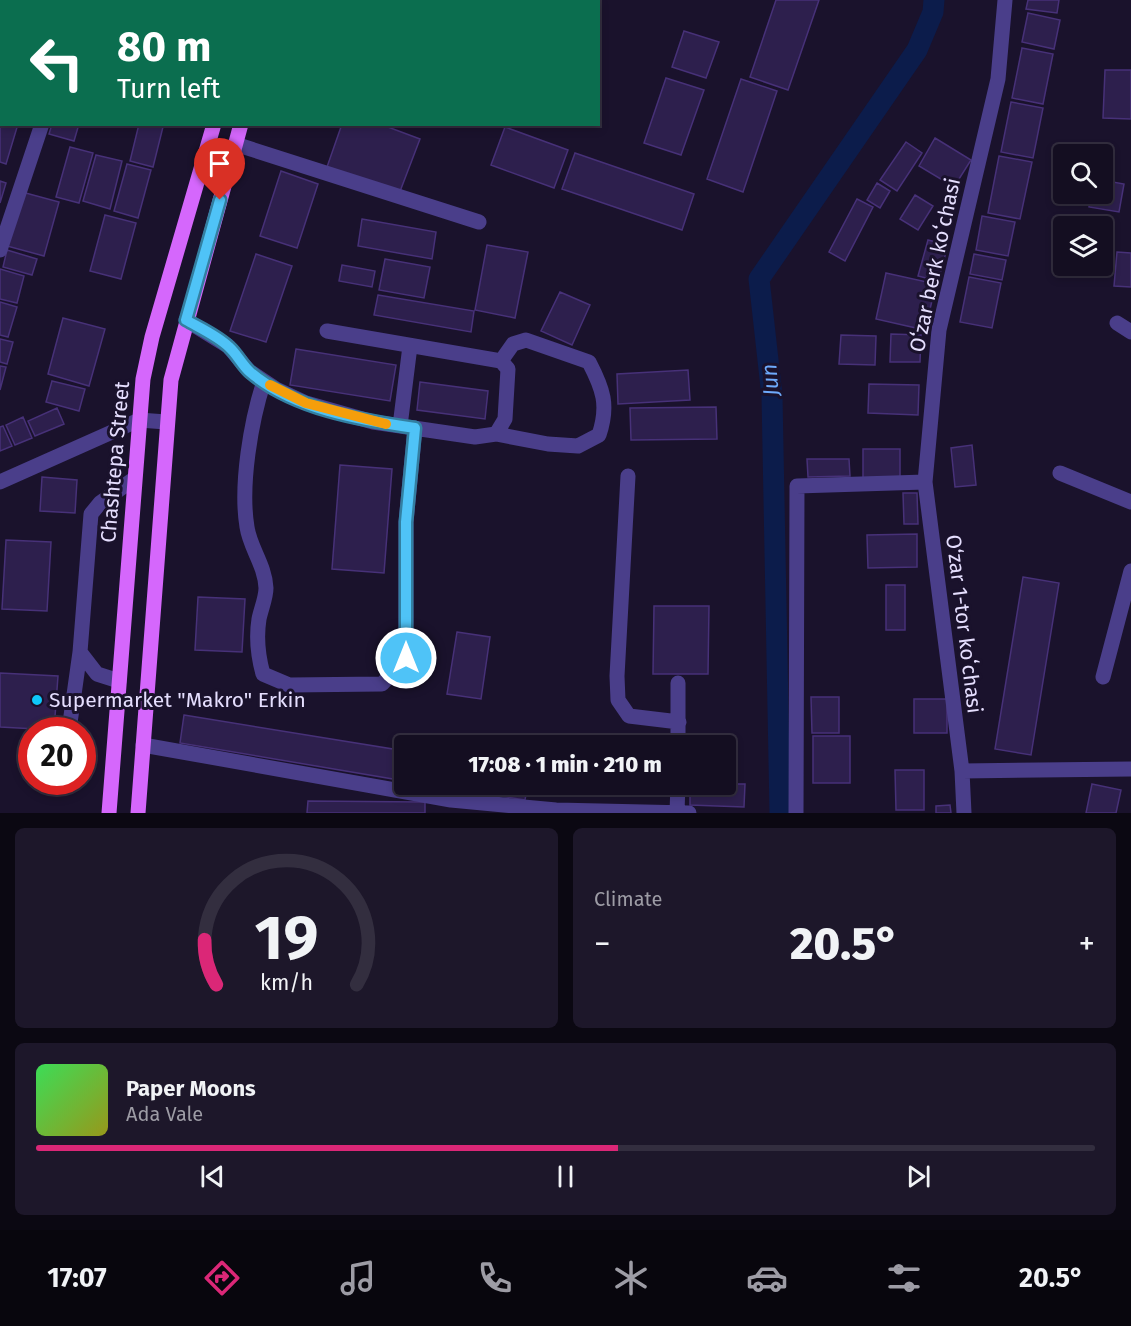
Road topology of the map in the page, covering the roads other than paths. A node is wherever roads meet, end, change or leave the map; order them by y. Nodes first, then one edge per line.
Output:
1 (1005, 0) edge
2 (41, 126) edge
3 (213, 126) edge
4 (240, 126) edge
5 (235, 144) junction
6 (479, 222) dead end
7 (0, 250) edge
8 (186, 320) junction
9 (1117, 323) dead end
10 (327, 332) dead end
11 (1131, 332) edge
12 (410, 346) junction
13 (501, 361) junction
14 (264, 381) junction
15 (139, 420) junction
16 (166, 422) junction
17 (407, 427) junction
18 (496, 434) junction
19 (1060, 473) dead end
20 (628, 476) dead end
21 (134, 479) junction
22 (0, 482) edge
23 (925, 482) junction
24 (1131, 502) edge
25 (1131, 571) edge
26 (80, 652) junction
27 (1103, 677) dead end
28 (119, 681) junction
29 (678, 683) dead end
30 (71, 717) edge
31 (679, 722) junction
32 (678, 735) edge
33 (143, 745) junction
34 (1131, 769) edge
35 (962, 771) junction
36 (680, 795) edge
37 (650, 812) edge
38 (683, 812) edge
39 (109, 813) edge
40 (138, 813) edge
41 (796, 813) edge
42 (964, 813) edge

1 - 23 street, Oʻzar berk koʻchasi
2 - 7 street
3 - 15 main road, Chashtepa Street
4 - 5 main road
5 - 6 street
5 - 8 main road
8 - 14 street
8 - 16 main road
9 - 11 street
10 - 12 street
12 - 13 street
12 - 17 street
13 - 18 street
13 - 18 street
14 - 17 street
14 - 17 street
15 - 16 street
15 - 21 main road, Chashtepa Street
15 - 22 street
16 - 33 main road
17 - 18 street
19 - 24 street
20 - 31 street
21 - 26 street
21 - 28 main road, Chashtepa Street
23 - 35 street, O‘zar 1-tor koʻchasi
23 - 41 street
25 - 27 street
26 - 28 street
26 - 30 street
28 - 39 main road, Chashtepa Street
29 - 31 street
31 - 32 street
33 - 37 street
33 - 40 main road
34 - 35 street
35 - 42 street, O‘zar 1-tor koʻchasi
36 - 38 street
37 - 38 street

